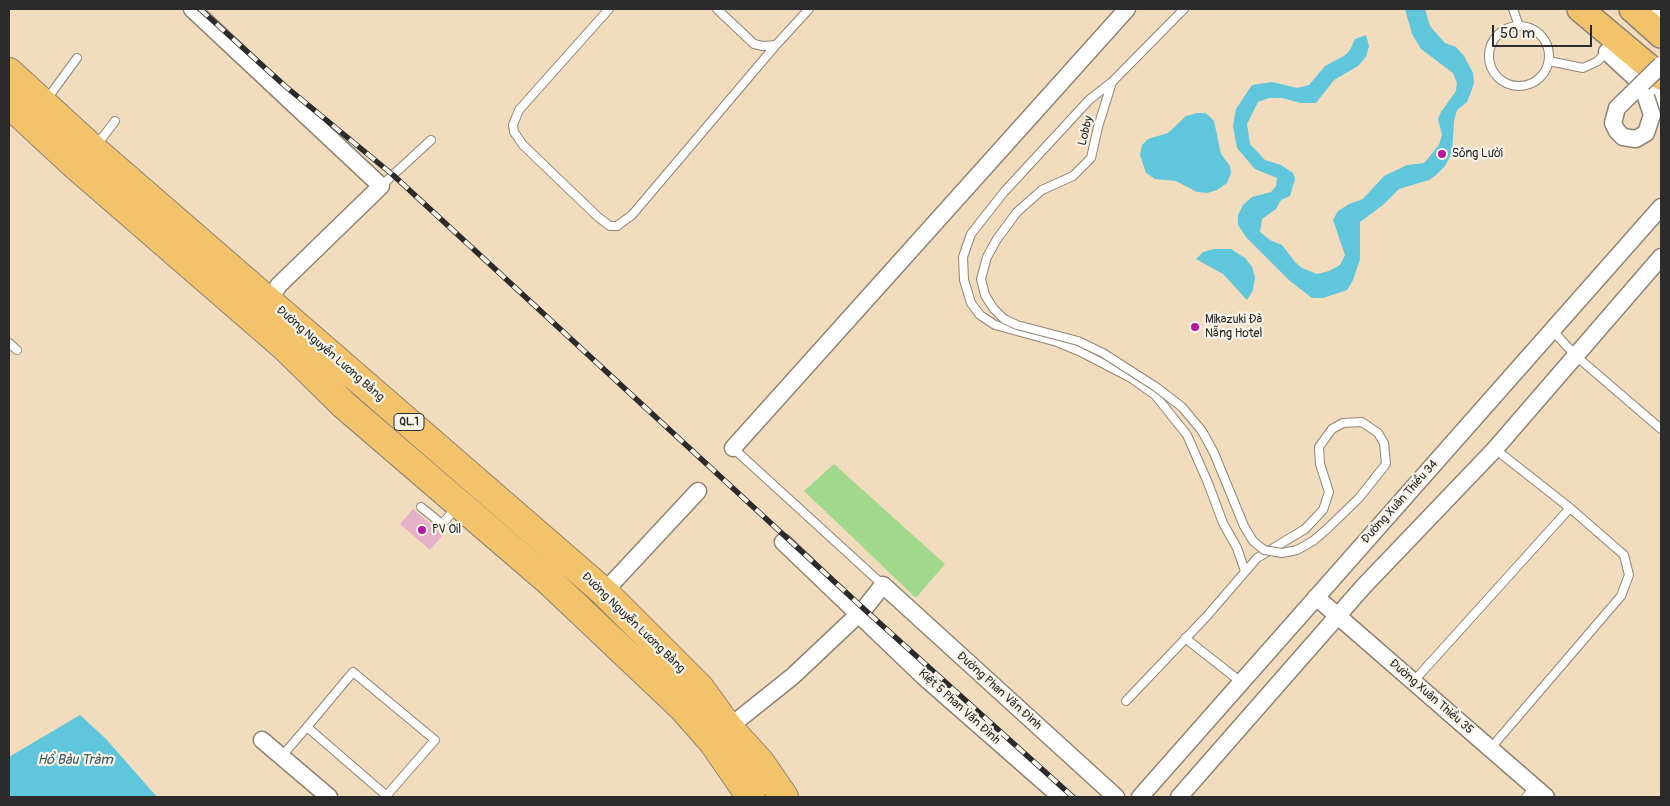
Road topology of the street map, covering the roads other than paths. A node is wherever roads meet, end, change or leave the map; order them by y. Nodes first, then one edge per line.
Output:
1 (192, 9) edge
2 (610, 9) edge
3 (717, 9) edge
4 (809, 9) edge
5 (1127, 9) edge
6 (1184, 9) edge
7 (1513, 9) edge
8 (1580, 9) edge
9 (1632, 9) edge
10 (1656, 9) edge
11 (1661, 13) edge
12 (1520, 26) junction
13 (1661, 35) edge
14 (776, 45) junction
15 (1613, 50) junction
16 (77, 58) dead end
17 (1549, 61) junction
18 (1661, 65) edge
19 (9, 72) edge
20 (1661, 77) edge
21 (1112, 82) junction
22 (1654, 100) edge
23 (9, 104) edge
24 (43, 105) junction
25 (115, 121) dead end
26 (431, 140) dead end
27 (93, 149) junction
28 (382, 186) junction
29 (1661, 207) edge
30 (1661, 257) edge
31 (261, 311) junction
32 (1552, 331) junction
33 (9, 343) edge
34 (17, 350) dead end
35 (1576, 356) junction
36 (1661, 429) edge
37 (733, 448) joint
38 (1495, 449) junction
39 (698, 491) dead end
40 (460, 503) junction
41 (421, 507) dead end
42 (1570, 508) junction
43 (783, 542) dead end
44 (1245, 571) junction
45 (883, 585) junction
46 (604, 592) junction
47 (1316, 597) junction
48 (858, 615) junction
49 (1338, 616) junction
50 (1185, 638) junction
51 (1241, 682) junction
52 (1413, 682) junction
53 (1126, 701) dead end
54 (307, 727) junction
55 (720, 735) junction
56 (262, 740) dead end
57 (1490, 749) junction
58 (281, 757) junction
59 (1536, 794) edge
60 (387, 796) edge
61 (329, 797) edge
62 (751, 797) edge
63 (784, 797) edge
64 (1061, 797) edge
65 (1116, 797) edge
66 (1140, 797) edge
67 (1179, 797) edge

1 - 28 street
2 - 14 lane
3 - 14 lane
4 - 14 lane
5 - 37 street
6 - 21 lane
7 - 12 lane
8 - 15 main road
9 - 13 main road
10 - 11 street
12 - 17 lane
12 - 17 lane
15 - 17 lane
15 - 20 main road
15 - 22 street
16 - 24 lane
18 - 22 street, bridge
19 - 24 highway, Đường Nguyễn Lương Bằng / QL.1
21 - 44 lane
21 - 44 lane, Lobby, bridge
23 - 31 highway, QL.1
24 - 27 highway, Đường Nguyễn Lương Bằng / QL.1
25 - 27 lane
26 - 28 lane
27 - 31 highway, Đường Nguyễn Lương Bằng / QL.1
28 - 31 street
29 - 32 street, Đường Xuân Thiều 34
30 - 35 street
31 - 40 highway, Đường Nguyễn Lương Bằng / QL.1
31 - 46 highway, Đường Nguyễn Lương Bằng / QL.1
32 - 35 lane
32 - 47 street, Đường Xuân Thiều 34
33 - 34 lane
35 - 36 lane
35 - 38 street
37 - 45 lane
38 - 42 lane
38 - 49 street
39 - 46 street
40 - 41 lane
40 - 55 highway, Đường Nguyễn Lương Bằng / QL.1
42 - 52 lane
42 - 57 lane
43 - 48 street, Kiệt 5 Phan Văn Đình
44 - 50 lane, Lobby
45 - 48 street
45 - 65 street, Đường Phan Văn Đình
46 - 55 highway, Đường Nguyễn Lương Bằng / QL.1
47 - 49 street, Đường Xuân Thiều 35
47 - 51 street, Đường Xuân Thiều 34
48 - 55 street
48 - 64 street, Kiệt 5 Phan Văn Đình
49 - 52 street, Đường Xuân Thiều 35
49 - 67 street
50 - 51 lane
50 - 53 lane, Lobby
51 - 66 street, Đường Xuân Thiều 34
52 - 57 street, Đường Xuân Thiều 35
54 - 58 lane
54 - 60 lane
54 - 60 lane
55 - 62 highway, Đường Nguyễn Lương Bằng / QL.1
55 - 63 highway, Đường Nguyễn Lương Bằng / QL.1
56 - 58 street
57 - 59 street, Đường Xuân Thiều 35
58 - 61 street

